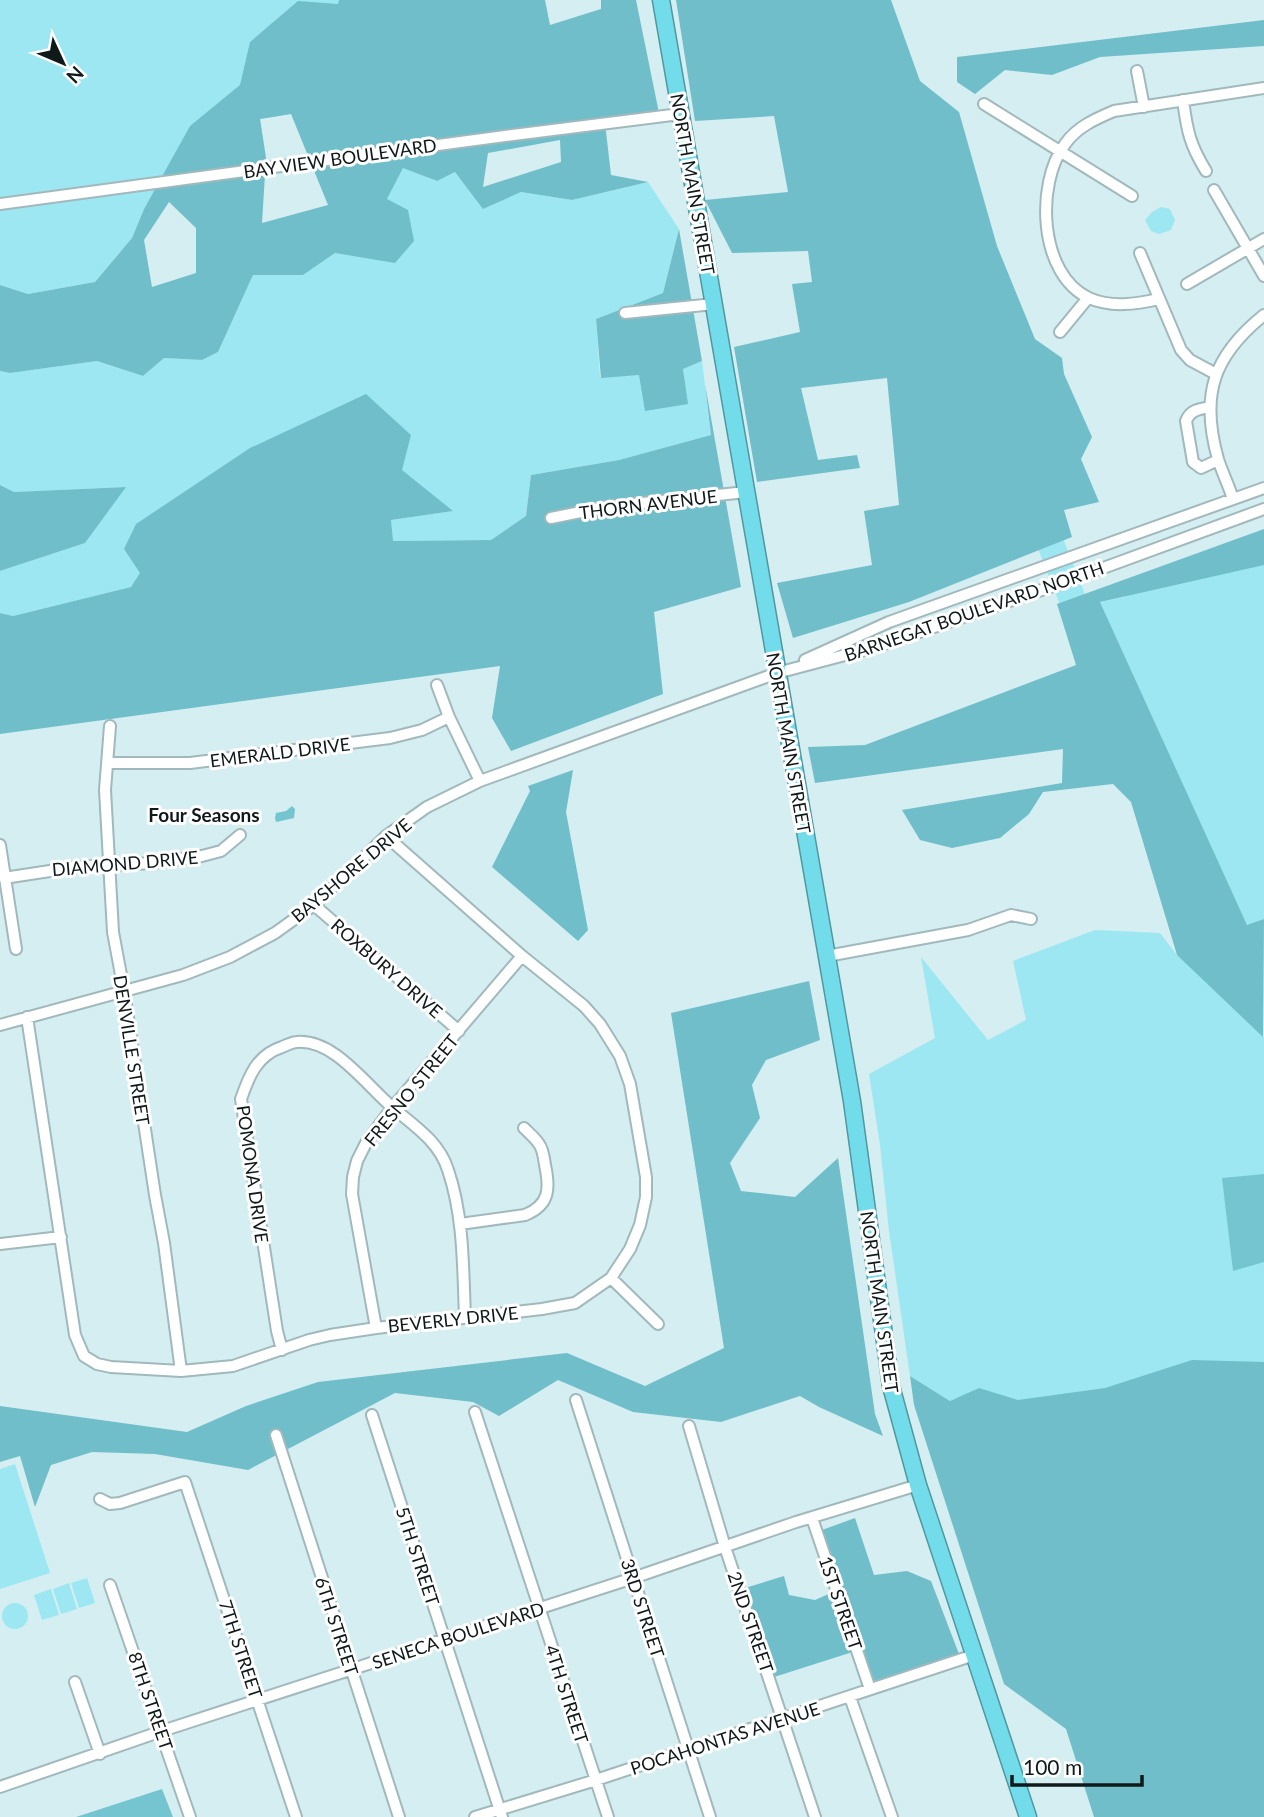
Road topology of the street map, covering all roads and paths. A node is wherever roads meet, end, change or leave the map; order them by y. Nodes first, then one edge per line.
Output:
1 (661, 0) edge
2 (1137, 71) dead end
3 (1264, 88) edge
4 (1183, 100) junction
5 (984, 104) dead end
6 (1144, 107) junction
7 (680, 114) junction
8 (1060, 151) junction
9 (1206, 171) dead end
10 (1214, 190) dead end
11 (1132, 196) dead end
12 (0, 204) edge
13 (1264, 239) edge
14 (1248, 249) junction
15 (1140, 253) dead end
16 (1264, 276) edge
17 (1187, 284) dead end
18 (1088, 298) junction
19 (1159, 299) junction
20 (714, 304) junction
21 (625, 313) dead end
22 (1264, 315) edge
23 (1060, 332) dead end
24 (1216, 374) junction
25 (1210, 407) junction
26 (1218, 460) junction
27 (1264, 488) edge
28 (746, 492) junction
29 (1233, 499) junction
30 (1264, 509) edge
31 (551, 518) dead end
32 (777, 673) junction
33 (438, 685) dead end
34 (449, 718) junction
35 (110, 726) dead end
36 (108, 763) junction
37 (480, 781) junction
38 (240, 835) dead end
39 (386, 835) junction
40 (0, 845) edge
41 (109, 864) junction
42 (4, 878) junction
43 (314, 905) junction
44 (1031, 919) dead end
45 (16, 949) dead end
46 (522, 956) junction
47 (827, 956) junction
48 (124, 991) junction
49 (27, 1017) junction
50 (0, 1024) edge
51 (459, 1031) junction
52 (392, 1108) junction
53 (524, 1128) dead end
54 (460, 1224) junction
55 (61, 1237) junction
56 (0, 1244) edge
57 (611, 1278) junction
58 (465, 1318) junction
59 (657, 1325) dead end
60 (376, 1328) junction
61 (282, 1350) junction
62 (181, 1371) junction
63 (576, 1399) dead end
64 (475, 1412) dead end
65 (372, 1415) dead end
66 (689, 1426) dead end
67 (276, 1435) dead end
68 (918, 1485) junction
69 (100, 1499) dead end
70 (812, 1517) junction
71 (725, 1546) junction
72 (633, 1578) junction
73 (110, 1585) dead end
74 (538, 1608) junction
75 (445, 1638) junction
76 (974, 1655) junction
77 (351, 1671) junction
78 (75, 1682) dead end
79 (870, 1689) junction
80 (850, 1697) junction
81 (259, 1701) junction
82 (783, 1719) junction
83 (162, 1731) junction
84 (689, 1749) junction
85 (100, 1754) junction
86 (596, 1780) junction
87 (0, 1787) edge
88 (501, 1813) edge
89 (190, 1817) edge
90 (296, 1817) edge
91 (399, 1817) edge
92 (475, 1817) edge
93 (608, 1817) edge
94 (710, 1817) edge
95 (815, 1817) edge
96 (892, 1817) edge
97 (1028, 1817) edge

1 - 7 highway, NORTH MAIN STREET
2 - 6 street
3 - 4 street
4 - 6 street
4 - 9 street
5 - 8 street
6 - 8 street
7 - 12 street, BAY VIEW BOULEVARD
7 - 20 highway, NORTH MAIN STREET
8 - 11 street
8 - 18 street
10 - 14 street
13 - 14 street
14 - 16 street
14 - 17 street
15 - 19 street
18 - 19 street
18 - 23 street
19 - 24 street
20 - 21 street
20 - 28 highway, NORTH MAIN STREET
22 - 24 street
24 - 25 street
25 - 26 street
25 - 26 street
26 - 29 street
27 - 29 street, BARNEGAT BOULEVARD NORTH
28 - 31 street, THORN AVENUE
28 - 32 highway, NORTH MAIN STREET
29 - 32 street, BARNEGAT BOULEVARD NORTH
30 - 32 street, BARNEGAT BOULEVARD NORTH
32 - 37 street, BAYSHORE DRIVE
32 - 47 highway, NORTH MAIN STREET
33 - 34 street
34 - 36 street, EMERALD DRIVE
34 - 37 street
35 - 36 street, DENVILLE STREET
36 - 41 street, DENVILLE STREET
37 - 39 street, BAYSHORE DRIVE
38 - 41 street, DIAMOND DRIVE
39 - 43 street, BAYSHORE DRIVE
39 - 46 street, BEVERLY DRIVE
40 - 42 street
41 - 42 street, DIAMOND DRIVE
41 - 48 street, DENVILLE STREET
42 - 45 street
43 - 48 street, BAYSHORE DRIVE
43 - 51 street, ROXBURY DRIVE
44 - 47 street
46 - 51 street, FRESNO STREET
46 - 57 street, BEVERLY DRIVE
47 - 68 highway, NORTH MAIN STREET
48 - 49 street, BAYSHORE DRIVE
48 - 62 street, DENVILLE STREET
49 - 50 street, BAYSHORE DRIVE
49 - 55 street, BEVERLY DRIVE
51 - 52 street, FRESNO STREET
52 - 54 street, POMONA DRIVE
52 - 60 street, FRESNO STREET
52 - 61 street, POMONA DRIVE
53 - 54 street
54 - 58 street, POMONA DRIVE
55 - 56 street
55 - 62 street, BEVERLY DRIVE
57 - 58 street, BEVERLY DRIVE
57 - 59 street
58 - 60 street, BEVERLY DRIVE
60 - 61 street, BEVERLY DRIVE
61 - 62 street, BEVERLY DRIVE
63 - 72 street, 3RD STREET
64 - 74 street, 4TH STREET
65 - 75 street, 5TH STREET
66 - 71 street, 2ND STREET
67 - 77 street, 6TH STREET
68 - 70 street, SENECA BOULEVARD
68 - 76 highway, NORTH MAIN STREET
69 - 81 street, 7TH STREET
70 - 71 street, SENECA BOULEVARD
70 - 79 street, 1ST STREET
71 - 72 street, SENECA BOULEVARD
71 - 82 street, 2ND STREET
72 - 74 street, SENECA BOULEVARD
72 - 84 street, 3RD STREET
73 - 83 street, 8TH STREET
74 - 75 street, SENECA BOULEVARD
74 - 86 street, 4TH STREET
75 - 77 street, SENECA BOULEVARD
75 - 88 street, 5TH STREET
76 - 79 street, POCAHONTAS AVENUE
76 - 97 highway, NORTH MAIN STREET
77 - 81 street, SENECA BOULEVARD
77 - 91 street, 6TH STREET
78 - 85 street
79 - 80 street, POCAHONTAS AVENUE
80 - 82 street, POCAHONTAS AVENUE
80 - 96 street
81 - 83 street, SENECA BOULEVARD
81 - 90 street, 7TH STREET
82 - 84 street, POCAHONTAS AVENUE
82 - 95 street, 2ND STREET
83 - 85 street, SENECA BOULEVARD
83 - 89 street, 8TH STREET
84 - 86 street, POCAHONTAS AVENUE
84 - 94 street, 3RD STREET
85 - 87 street, SENECA BOULEVARD
86 - 88 street, POCAHONTAS AVENUE
86 - 93 street, 4TH STREET
88 - 92 street, POCAHONTAS AVENUE

